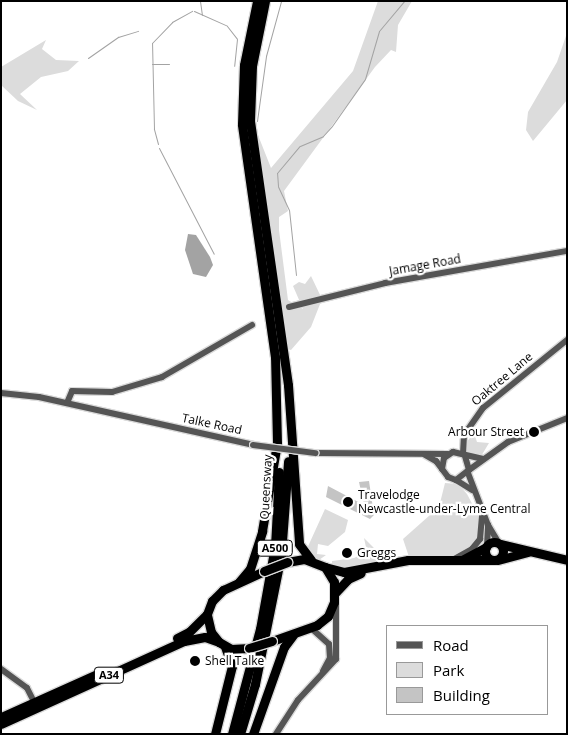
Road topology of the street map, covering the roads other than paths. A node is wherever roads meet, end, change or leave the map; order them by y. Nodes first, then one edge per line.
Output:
1 (257, 1) edge
2 (265, 1) edge
3 (567, 251) edge
4 (289, 307) dead end
5 (252, 324) dead end
6 (567, 340) edge
7 (275, 357) junction
8 (284, 363) junction
9 (1, 393) edge
10 (67, 403) junction
11 (567, 418) edge
12 (462, 442) junction
13 (421, 453) junction
14 (451, 453) junction
15 (464, 455) junction
16 (484, 459) junction
17 (442, 469) junction
18 (468, 471) junction
19 (456, 480) junction
20 (472, 490) junction
21 (482, 513) junction
22 (488, 525) junction
23 (500, 544) junction
24 (486, 546) junction
25 (528, 552) junction
26 (311, 560) junction
27 (451, 560) junction
28 (462, 560) junction
29 (496, 560) junction
30 (567, 560) edge
31 (412, 562) junction
32 (325, 567) junction
33 (239, 582) junction
34 (335, 595) junction
35 (207, 614) junction
36 (311, 628) junction
37 (296, 633) junction
38 (222, 644) junction
39 (1, 669) edge
40 (315, 683) junction
41 (34, 702) junction
42 (1, 717) edge
43 (1, 724) edge
44 (215, 734) edge
45 (232, 734) edge
46 (240, 734) edge
47 (253, 734) edge
48 (276, 734) edge

1 - 7 highway, A500
2 - 8 highway, A500
3 - 4 street, Jamage Road
5 - 10 street
6 - 12 street, Oaktree Lane
7 - 33 highway
7 - 45 highway, Queensway / A500
8 - 26 highway
8 - 46 highway, Queensway / A500
9 - 10 street, Talke Road
10 - 13 street, Talke Road, bridge
11 - 16 street
12 - 14 street, Oaktree Lane
12 - 15 street
13 - 14 street, Talke Road
13 - 17 street
14 - 15 street
14 - 17 street
15 - 16 street
15 - 18 street
16 - 18 street
17 - 19 street
18 - 19 street
18 - 20 street
19 - 20 street
20 - 21 street
21 - 22 street
21 - 27 street
22 - 23 street
22 - 24 street
23 - 24 highway
23 - 25 highway
23 - 29 highway
24 - 28 highway
24 - 29 highway
25 - 29 highway
25 - 30 highway
26 - 32 highway
26 - 33 highway, bridge
27 - 28 highway
27 - 31 highway
28 - 29 highway
31 - 32 highway
31 - 34 highway
32 - 34 highway
33 - 35 highway
34 - 36 highway
34 - 40 street
35 - 38 highway
35 - 41 highway, A34
36 - 37 highway
36 - 40 street
37 - 38 highway, bridge
37 - 47 highway
38 - 43 highway, A34
38 - 44 highway
39 - 41 street
40 - 48 street
41 - 42 highway, A34

